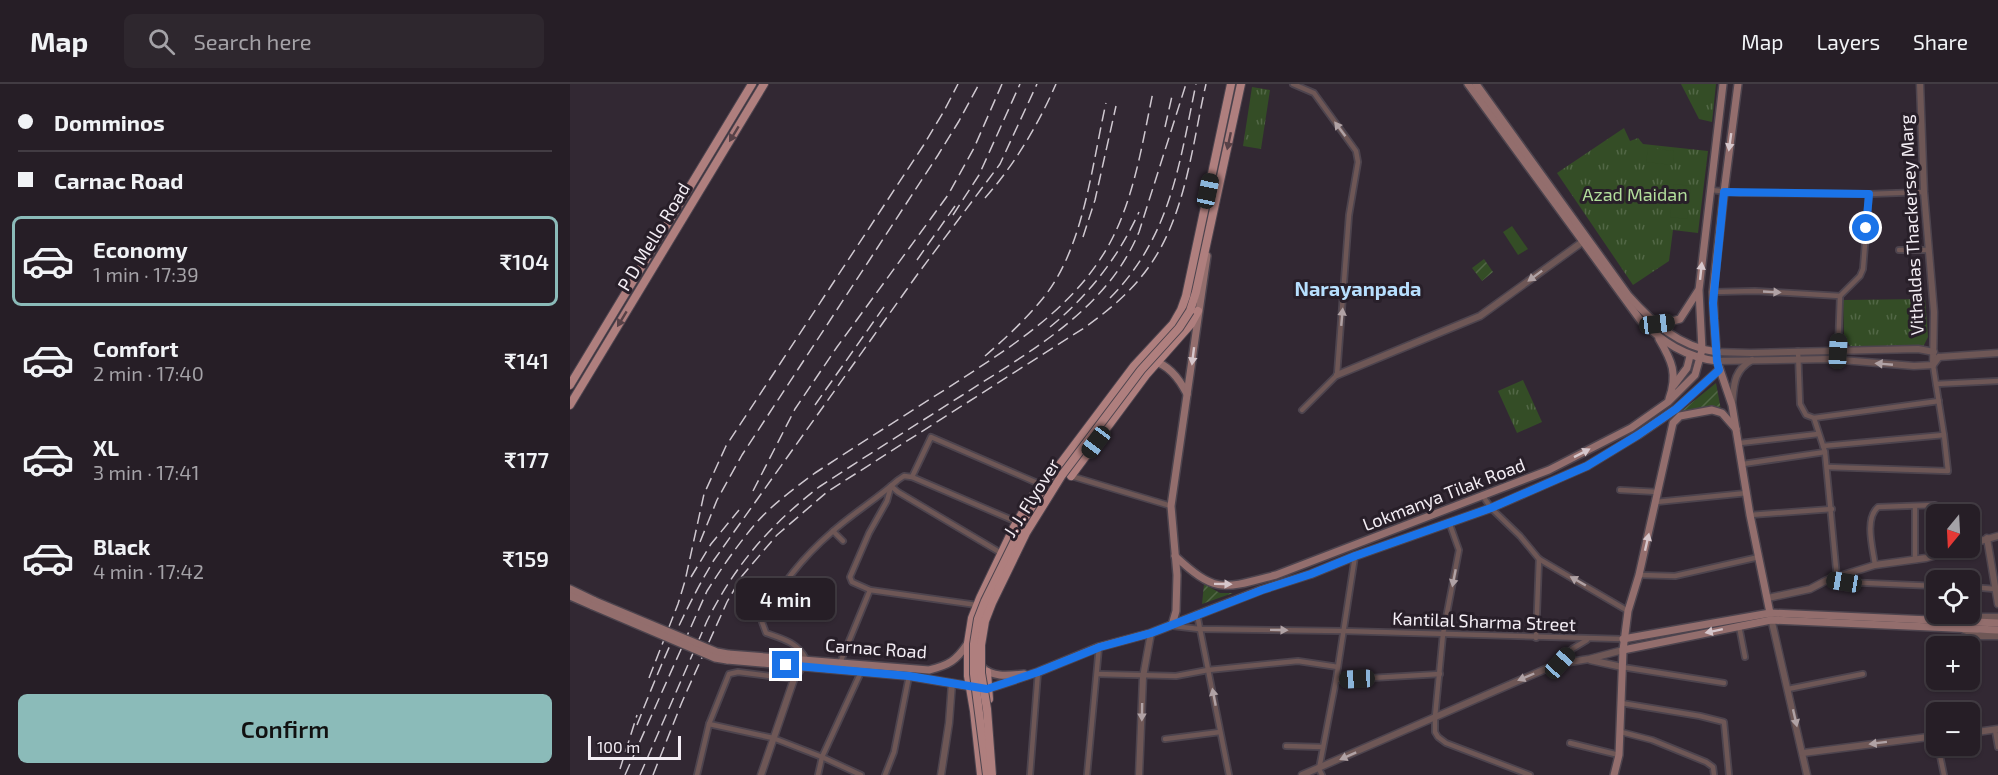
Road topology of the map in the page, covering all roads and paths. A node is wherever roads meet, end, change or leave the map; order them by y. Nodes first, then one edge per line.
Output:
1 (752, 84) edge
2 (764, 84) edge
3 (1231, 84) edge
4 (1241, 84) edge
5 (1293, 84) edge
6 (1468, 84) edge
7 (1476, 84) edge
8 (1723, 84) edge
9 (1738, 84) edge
10 (1920, 84) edge
11 (708, 156) junction
12 (717, 162) junction
13 (1710, 190) junction
14 (1724, 192) junction
15 (1924, 192) junction
16 (1869, 194) junction
17 (1584, 240) junction
18 (1899, 250) dead end
19 (1929, 250) junction
20 (1699, 290) junction
21 (1713, 292) junction
22 (1840, 296) junction
23 (1194, 311) junction
24 (1657, 324) junction
25 (1658, 337) junction
26 (1702, 350) junction
27 (1798, 351) junction
28 (1838, 351) junction
29 (1934, 351) junction
30 (1717, 352) junction
31 (1998, 353) edge
32 (1690, 356) junction
33 (1939, 357) junction
34 (1701, 359) junction
35 (1798, 359) junction
36 (1753, 360) junction
37 (1717, 361) junction
38 (1158, 362) junction
39 (1933, 365) junction
40 (1134, 366) junction
41 (1719, 370) junction
42 (1337, 375) junction
43 (1998, 381) edge
44 (1936, 384) junction
45 (570, 385) edge
46 (1674, 385) junction
47 (1188, 395) junction
48 (1939, 401) junction
49 (1668, 402) junction
50 (570, 405) edge
51 (1732, 405) junction
52 (1302, 410) dead end
53 (1667, 416) junction
54 (1814, 418) junction
55 (1738, 431) junction
56 (1818, 434) junction
57 (1944, 435) junction
58 (1670, 440) junction
59 (1740, 443) junction
60 (1823, 446) junction
61 (1825, 452) junction
62 (1743, 464) junction
63 (1827, 467) junction
64 (1071, 476) joint
65 (912, 477) junction
66 (1045, 484) junction
67 (891, 486) junction
68 (1620, 490) dead end
69 (1658, 492) junction
70 (1747, 493) junction
71 (1483, 496) junction
72 (1656, 502) junction
73 (1171, 506) junction
74 (1915, 507) junction
75 (1926, 507) edge
76 (1491, 508) junction
77 (1832, 509) junction
78 (1750, 514) junction
79 (1017, 522) junction
80 (1449, 522) junction
81 (833, 531) junction
82 (1998, 536) edge
83 (1987, 538) junction
84 (1980, 540) edge
85 (843, 541) dead end
86 (1002, 553) junction
87 (1174, 556) junction
88 (1355, 556) junction
89 (1759, 557) junction
90 (1926, 557) edge
91 (1539, 559) junction
92 (1916, 560) junction
93 (1018, 562) dead end
94 (1875, 565) junction
95 (1639, 575) junction
96 (1837, 578) junction
97 (1827, 580) junction
98 (801, 582) dead end
99 (783, 586) junction
100 (1926, 586) edge
101 (1980, 587) edge
102 (1995, 588) junction
103 (570, 590) edge
104 (870, 590) junction
105 (570, 596) edge
106 (1768, 598) junction
107 (594, 604) junction
108 (1998, 604) edge
109 (977, 605) junction
110 (1628, 611) junction
111 (1197, 614) junction
112 (1771, 616) junction
113 (1998, 617) edge
114 (1998, 623) edge
115 (1172, 625) junction
116 (1739, 626) junction
117 (1961, 626) junction
118 (1978, 627) junction
119 (1199, 628) junction
120 (1998, 630) edge
121 (1344, 631) junction
122 (1151, 633) junction
123 (1443, 634) junction
124 (1998, 636) edge
125 (1536, 638) junction
126 (1588, 639) junction
127 (1623, 639) junction
128 (968, 644) junction
129 (1100, 647) junction
130 (1623, 650) junction
131 (1744, 657) dead end
132 (1589, 659) junction
133 (805, 663) junction
134 (840, 663) junction
135 (1560, 663) junction
136 (1338, 667) junction
137 (1622, 667) junction
138 (1208, 670) junction
139 (861, 672) junction
140 (987, 672) junction
141 (1038, 672) junction
142 (1097, 674) junction
143 (1440, 674) junction
144 (1863, 674) dead end
145 (909, 676) junction
146 (1143, 677) junction
147 (794, 679) junction
148 (1336, 680) junction
149 (952, 683) junction
150 (1724, 683) dead end
151 (970, 687) junction
152 (987, 689) junction
153 (1788, 689) junction
154 (1621, 703) junction
155 (1435, 717) junction
156 (709, 724) junction
157 (1997, 730) edge
158 (1220, 732) junction
159 (1621, 732) junction
160 (1980, 732) edge
161 (773, 738) junction
162 (1926, 738) edge
163 (1165, 739) dead end
164 (1570, 743) dead end
165 (1286, 746) dead end
166 (1323, 747) junction
167 (1998, 747) edge
168 (1803, 753) junction
169 (1619, 755) junction
170 (1940, 756) edge
171 (822, 757) junction
172 (1320, 772) edge
173 (697, 775) edge
174 (761, 775) edge
175 (818, 775) edge
176 (861, 775) edge
177 (885, 775) edge
178 (941, 775) edge
179 (981, 775) edge
180 (987, 775) edge
181 (993, 775) edge
182 (1030, 775) edge
183 (1087, 775) edge
184 (1139, 775) edge
185 (1229, 775) edge
186 (1302, 775) edge
187 (1530, 775) edge
188 (1614, 775) edge
189 (1714, 775) edge
190 (1729, 775) edge
191 (1807, 775) edge
192 (1944, 775) edge

1 - 11 main road
2 -> 12 main road, P D Mello Road
3 - 40 main road
4 -> 23 main road, J. J. Flyover
42 -> 5 street
6 - 17 main road
7 - 17 main road
8 - 13 main road
9 -> 14 main road
10 - 15 street, Vithaldas Thackersey Marg
11 - 12 main road
11 - 45 main road
12 -> 50 main road, P D Mello Road
13 - 14 street
20 -> 13 main road
14 - 16 street
14 - 21 main road
15 - 16 street
15 - 19 street, Vithaldas Thackersey Marg
16 - 22 street
17 - 24 main road
17 - 25 main road
17 -> 42 street
18 - 19 street
19 - 29 street, Vithaldas Thackersey Marg
20 - 24 main road
20 - 26 main road
21 -> 22 street
21 - 30 main road
22 - 28 street
23 - 38 main road
23 -> 47 main road
23 - 181 main road, J. J. Flyover, bridge
24 - 26 main road
25 - 32 main road
25 - 46 main road
26 - 30 main road
26 - 34 main road
27 - 28 street
27 - 30 street
27 - 35 street
28 - 29 street
29 - 33 street
29 - 39 street, Vithaldas Thackersey Marg
30 - 37 main road
31 - 33 street
32 - 34 main road
32 - 46 main road
33 - 39 street
34 - 37 main road
34 - 49 main road, Lokmanya Tilak Road
35 - 36 street
39 -> 35 street
35 - 54 street
36 - 37 street
36 - 51 street
37 - 41 main road
38 - 40 main road
38 - 47 main road
38 - 64 main road
39 - 44 street
40 - 66 main road
41 - 51 main road
41 - 53 main road, Lokmanya Tilak Road
42 - 52 street
43 - 44 street
44 - 48 street
46 - 49 main road
47 - 73 main road
48 - 54 street
48 - 57 street
49 - 53 main road
71 -> 49 main road, Lokmanya Tilak Road
51 - 55 main road
53 - 58 main road
53 - 76 main road, Lokmanya Tilak Road
54 - 56 street
55 - 58 main road
55 - 59 main road
56 - 59 street
56 - 60 street
57 - 60 street
57 - 63 street
58 - 69 main road
59 - 62 main road
60 - 61 street
61 - 62 street
61 - 63 street
62 - 70 main road
63 - 77 street
64 - 73 street
65 - 66 street
65 - 67 street
65 - 79 street
66 - 79 main road
66 - 180 main road, bridge
67 - 81 street
67 - 86 street
67 - 104 street
68 - 69 street
69 - 72 main road
70 - 72 street
70 - 78 main road
71 - 76 street
87 -> 71 main road, Lokmanya Tilak Road
95 -> 72 main road
73 - 87 main road
74 - 75 street
74 - 92 street
74 - 94 street
76 - 80 main road, Lokmanya Tilak Road
76 - 91 street
77 - 78 street
77 - 96 street
78 - 89 main road
79 - 86 main road
80 - 88 main road, Lokmanya Tilak Road
80 -> 123 street
81 - 85 street
81 - 99 street
82 - 83 street
83 - 84 street
83 - 102 street
86 - 93 street
86 - 109 main road
87 - 115 main road
88 - 111 main road, Lokmanya Tilak Road
88 - 121 street
89 - 95 street
89 - 106 main road
90 - 92 street
110 -> 91 street
91 - 125 street
92 - 94 street
94 - 96 street
95 - 110 main road
96 - 97 street
97 - 100 street
97 - 106 street
98 - 99 street
99 - 133 street
101 - 102 street
102 - 108 street
103 - 107 main road, Carnac Road
104 - 109 street
104 - 134 street
105 - 107 main road
106 - 112 main road
107 - 133 main road, Carnac Road, bridge
109 - 128 main road
110 - 127 main road
111 - 115 main road, Lokmanya Tilak Road
111 - 119 street
112 - 116 main road
112 - 117 main road
112 - 127 main road
112 - 153 street
113 - 117 street
114 - 118 main road
115 - 119 street, Kantilal Sharma Street
115 - 122 main road, Lokmanya Tilak Road
116 -> 130 main road
116 - 131 street
117 - 118 main road
117 - 124 street
118 - 120 main road
119 -> 121 street, Kantilal Sharma Street
119 - 138 street
121 - 123 street, Kantilal Sharma Street
121 - 136 street
122 - 129 main road, Lokmanya Tilak Road
122 - 146 street
123 - 125 street, Kantilal Sharma Street
123 - 143 street
125 - 126 street, Kantilal Sharma Street
126 - 127 street, Kantilal Sharma Street
126 - 135 street
127 - 130 main road
128 - 134 main road, Carnac Road
128 - 140 main road
128 - 151 main road
129 - 141 main road, Lokmanya Tilak Road
129 - 142 street
130 - 132 street
130 - 137 main road
132 - 135 street
132 - 137 street
133 - 134 main road, Carnac Road
133 - 139 main road, Carnac Road
133 - 147 street
135 -> 155 street
136 - 138 street
136 - 148 street
137 - 150 street
137 - 154 main road
138 - 146 street
158 -> 138 street
139 - 145 main road, Carnac Road
139 - 171 street
140 - 141 main road
140 - 152 main road
141 - 152 main road, Lokmanya Tilak Road
141 - 182 street
142 - 146 street
142 - 183 street
143 - 148 street
143 - 155 street
144 - 153 street
145 - 149 main road, Carnac Road
145 - 177 street
146 -> 184 street
147 - 156 street
147 - 161 street
148 - 166 street
149 - 151 main road, Carnac Road
149 - 178 street
151 - 152 main road, Carnac Road
151 - 179 main road
152 - 181 main road
153 -> 168 street
154 - 159 main road
154 - 190 street
155 -> 172 street
155 - 187 street
156 - 161 street
156 - 173 street
157 - 160 street
157 - 167 street
158 - 163 street
158 - 185 street
159 - 169 main road
159 - 189 street
161 - 171 street
161 - 174 street
162 -> 168 street
164 - 169 street
165 - 166 street
166 - 172 street
168 - 191 street
169 - 188 main road
170 - 192 street
171 - 175 street
171 - 176 street
172 - 186 street

